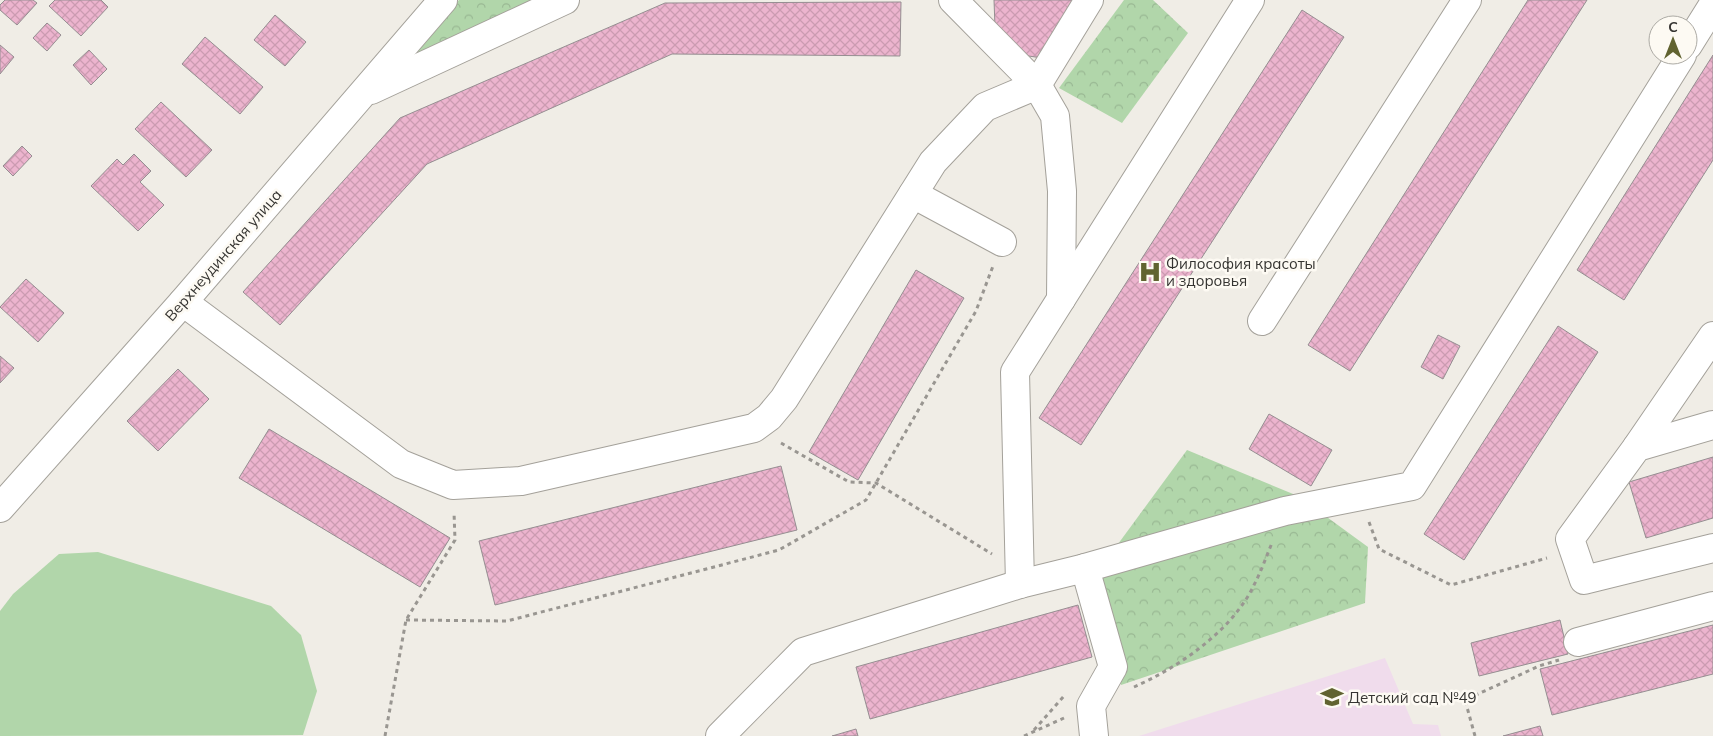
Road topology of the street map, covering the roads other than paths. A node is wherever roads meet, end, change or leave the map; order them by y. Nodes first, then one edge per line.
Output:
1 (443, 0) edge
2 (565, 0) edge
3 (953, 0) edge
4 (1089, 0) edge
5 (1250, 0) edge
6 (1467, 0) edge
7 (1713, 5) edge
8 (1698, 29) edge
9 (1676, 65) edge
10 (1037, 85) junction
11 (362, 94) junction
12 (913, 194) junction
13 (1002, 242) road end
14 (1062, 299) junction
15 (183, 302) junction
16 (1262, 321) dead end
17 (1713, 336) edge
18 (1713, 425) edge
19 (1637, 447) junction
20 (0, 508) edge
21 (1713, 548) edge
22 (1085, 568) junction
23 (1020, 578) junction
24 (1713, 606) edge
25 (1578, 642) road end
26 (720, 736) edge
27 (1094, 736) edge

1 - 11 street, Верхнеудинская улица
2 - 11 street
3 - 10 street
4 - 10 street
5 - 14 street
6 - 16 street
7 - 8 street
9 - 22 street
10 - 12 street
10 - 14 street
11 - 15 street, Верхнеудинская улица
12 - 13 street
12 - 15 street
14 - 23 street
15 - 20 street, Верхнеудинская улица
17 - 19 street
18 - 19 street
19 - 21 street
22 - 23 street
22 - 27 street
23 - 26 street
24 - 25 street

